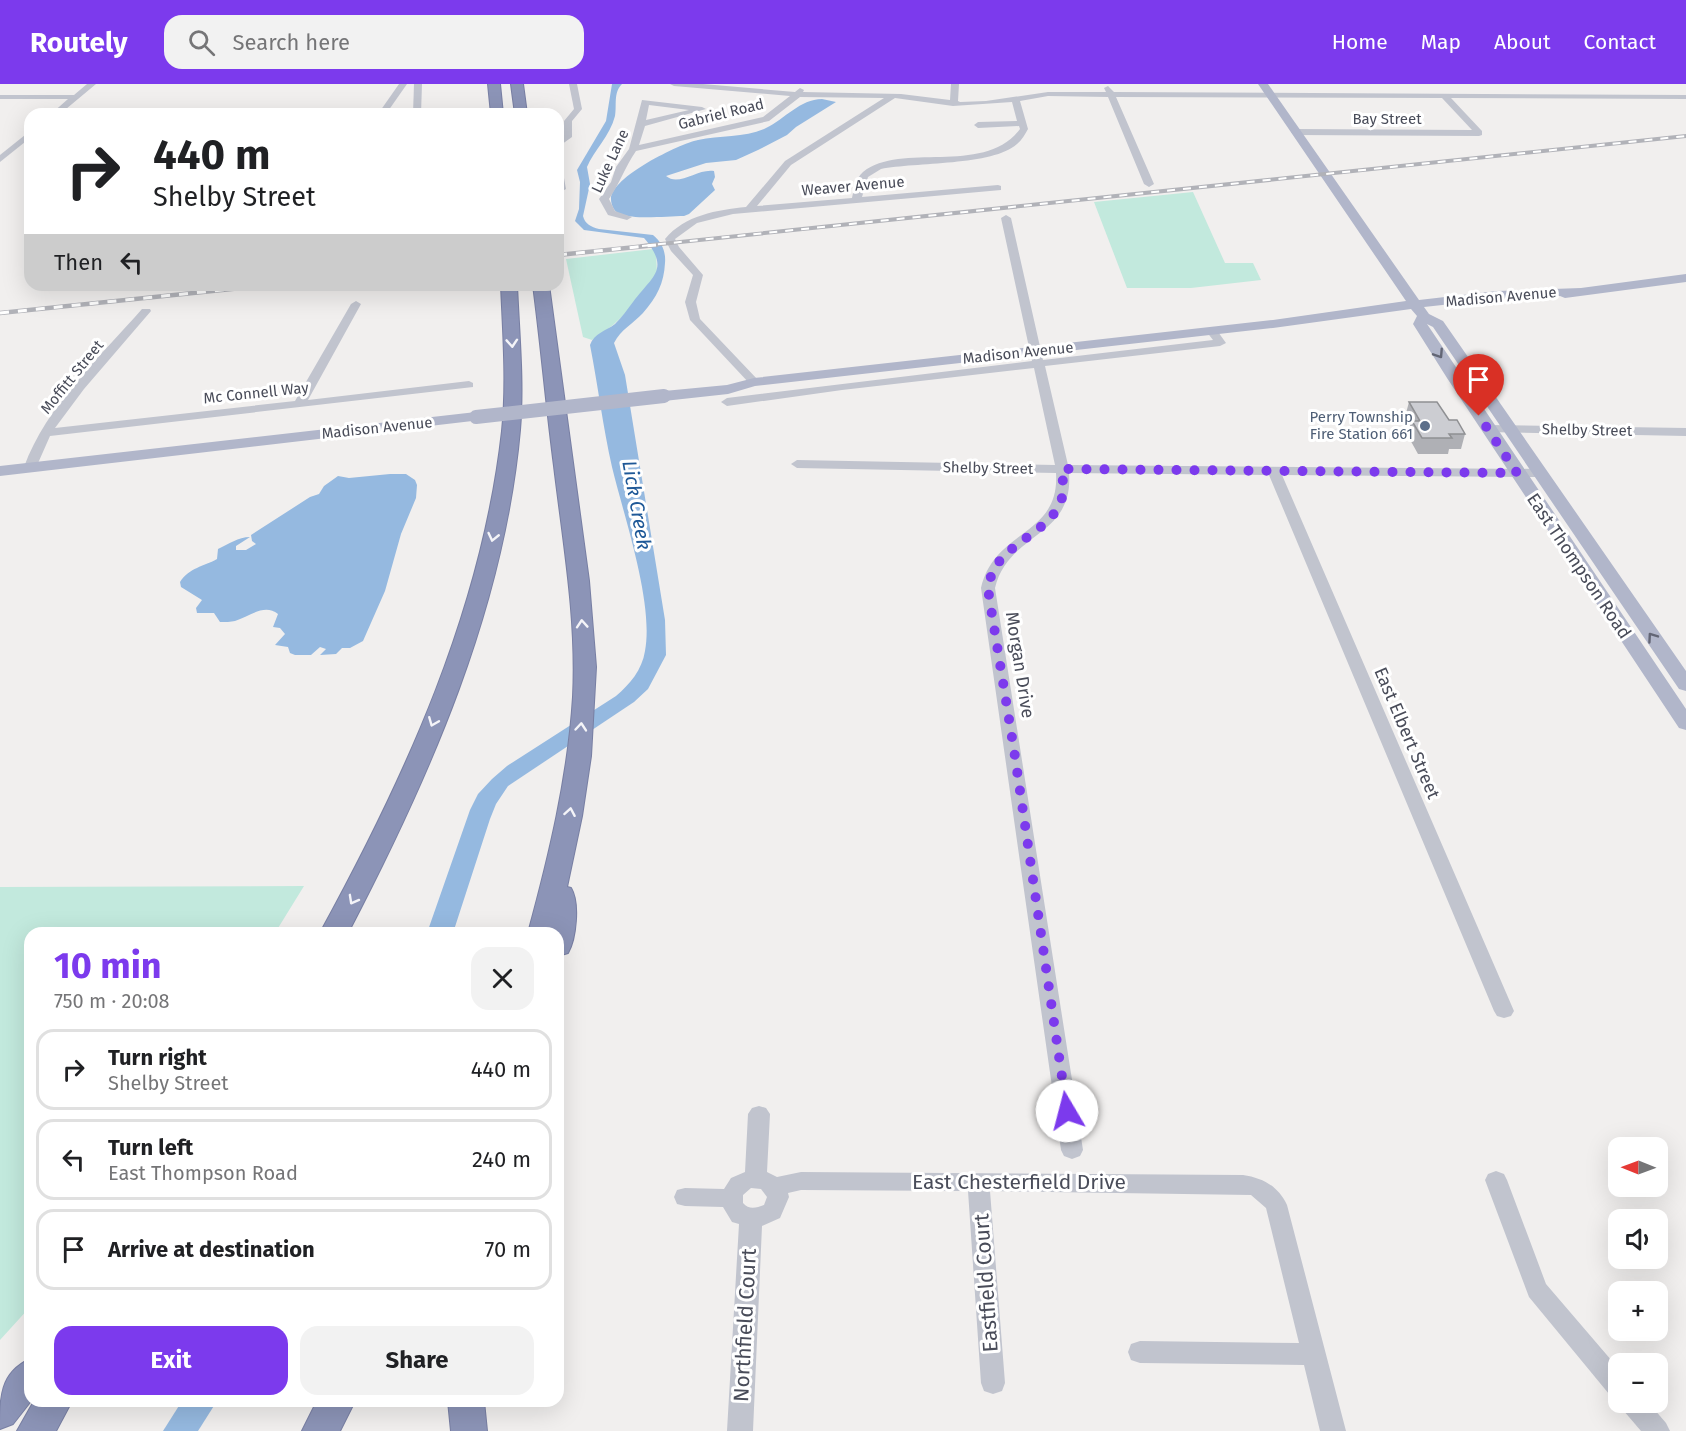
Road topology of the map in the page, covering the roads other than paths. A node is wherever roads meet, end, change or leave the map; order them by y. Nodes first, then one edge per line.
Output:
1 (92, 84) edge
2 (494, 84) edge
3 (517, 84) edge
4 (573, 84) edge
5 (674, 84) edge
6 (802, 84) edge
7 (955, 84) edge
8 (1106, 84) edge
9 (1263, 84) edge
10 (402, 85) edge
11 (418, 85) edge
12 (875, 86) dead end
13 (798, 94) junction
14 (869, 95) junction
15 (1111, 95) junction
16 (1270, 95) junction
17 (893, 96) junction
18 (1444, 96) junction
19 (0, 97) edge
20 (76, 97) junction
21 (1686, 97) edge
22 (1015, 98) junction
23 (953, 104) junction
24 (62, 108) edge
25 (386, 108) edge
26 (417, 108) edge
27 (496, 108) edge
28 (519, 108) edge
29 (1023, 123) junction
30 (641, 124) junction
31 (978, 125) dead end
32 (1295, 132) junction
33 (24, 139) edge
34 (564, 140) edge
35 (633, 149) junction
36 (954, 149) dead end
37 (967, 158) junction
38 (0, 159) edge
39 (1149, 183) dead end
40 (998, 188) dead end
41 (856, 201) junction
42 (749, 209) junction
43 (627, 217) dead end
44 (1006, 219) dead end
45 (1686, 278) edge
46 (509, 291) edge
47 (542, 291) edge
48 (356, 304) dead end
49 (146, 311) dead end
50 (1420, 311) junction
51 (1037, 357) junction
52 (754, 382) junction
53 (469, 386) dead end
54 (728, 402) dead end
55 (299, 405) junction
56 (1488, 429) junction
57 (1510, 429) junction
58 (1686, 432) edge
59 (47, 433) junction
60 (32, 462) junction
61 (1, 463) edge
62 (797, 464) dead end
63 (1062, 469) junction
64 (1274, 471) junction
65 (1517, 473) junction
66 (1540, 473) junction
67 (1686, 685) edge
68 (1679, 703) edge
69 (1686, 724) edge
70 (563, 852) junction
71 (337, 927) edge
72 (544, 927) edge
73 (561, 927) edge
74 (1504, 1011) dead end
75 (759, 1114) dead end
76 (1072, 1150) dead end
77 (1496, 1180) dead end
78 (978, 1182) junction
79 (765, 1183) junction
80 (685, 1197) dead end
81 (730, 1198) junction
82 (751, 1218) junction
83 (1140, 1352) dead end
84 (1314, 1354) junction
85 (1608, 1374) edge
86 (24, 1382) edge
87 (993, 1383) dead end
88 (50, 1407) edge
89 (334, 1407) edge
90 (467, 1407) edge
91 (0, 1412) edge
92 (1641, 1413) edge
93 (34, 1431) edge
94 (320, 1431) edge
95 (469, 1431) edge
96 (740, 1431) edge
97 (1334, 1431) edge
98 (1657, 1431) edge

1 - 20 street
2 - 27 highway
3 - 28 highway
4 - 34 street
5 - 13 street
6 - 13 street
7 - 23 street
8 - 15 street
9 - 16 main road, East Thompson Road
10 - 11 street
10 - 25 street
11 - 26 street
12 - 14 street
13 - 14 street
13 - 35 street, Gabriel Road
14 - 17 street
15 - 16 street
15 - 22 street
15 - 39 street
16 - 18 street
16 - 32 main road, East Thompson Road
17 - 23 street
17 - 42 street
18 - 21 street
18 - 32 street, Bay Street
19 - 20 street
20 - 24 street
22 - 23 street
22 - 29 street
29 - 31 street
29 - 37 street
30 - 30 street, Luke Lane
30 - 35 street, Luke Lane
32 - 50 main road, East Thompson Road
33 - 38 street
35 - 43 street, Luke Lane
36 - 37 street
37 - 41 street
40 - 41 street, Weaver Avenue
41 - 42 street, Weaver Avenue
42 - 52 street, Weaver Avenue
44 - 51 street, Morgan Drive
45 - 50 main road, Madison Avenue
46 -> 71 highway
70 -> 47 highway
48 - 55 street
49 - 59 street, Moffitt Street
50 - 51 main road, Madison Avenue
50 -> 56 main road, East Thompson Road
50 - 57 main road, East Thompson Road
51 - 52 main road, Madison Avenue
51 - 54 street, Madison Avenue
51 - 63 street, Morgan Drive
52 - 60 main road, Madison Avenue, bridge
53 - 55 street, Mc Connell Way
55 - 59 street, Mc Connell Way
56 - 57 street, Shelby Street
56 - 65 main road, East Thompson Road
57 - 58 street, Shelby Street
57 - 66 main road, East Thompson Road
59 - 60 street, Moffitt Street
60 - 61 main road, Madison Avenue
62 - 63 street, Shelby Street
63 - 64 street, Shelby Street
63 - 76 street, Morgan Drive
64 - 65 street, Shelby Street
64 - 74 street, East Elbert Street
65 - 66 street, Shelby Street
65 - 68 main road, East Thompson Road
67 -> 66 main road, East Thompson Road
68 - 69 main road, East Thompson Road
70 - 72 highway
70 - 73 highway
75 - 79 street
77 - 85 street
78 - 79 street, East Chesterfield Drive
78 - 84 street, East Chesterfield Drive
78 - 87 street, Eastfield Court
79 - 81 street
79 - 82 street
80 - 81 street
81 - 82 street
82 - 96 street, Northfield Court
83 - 84 street
84 - 97 street
86 - 91 highway
88 - 93 highway
89 - 94 highway
90 - 95 highway
92 - 98 street

